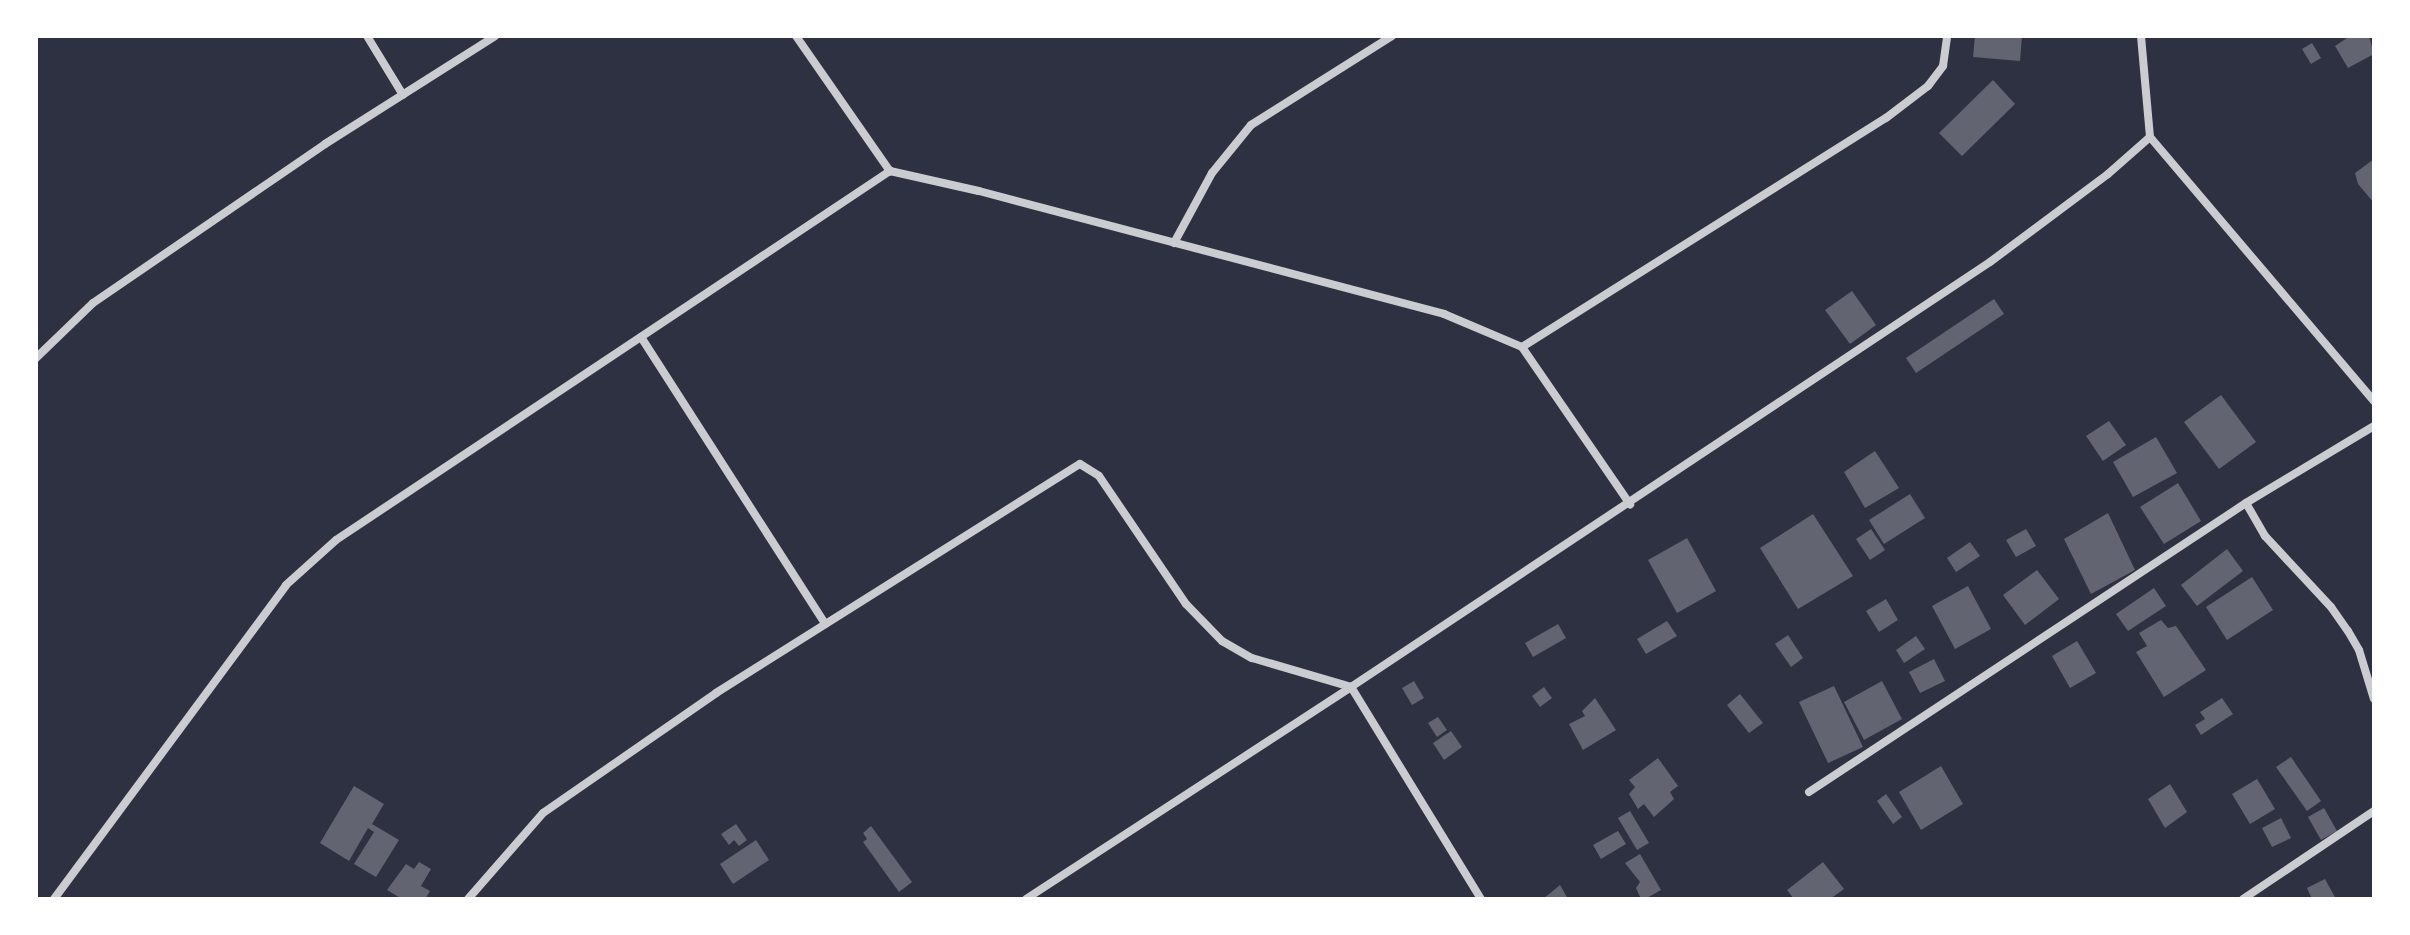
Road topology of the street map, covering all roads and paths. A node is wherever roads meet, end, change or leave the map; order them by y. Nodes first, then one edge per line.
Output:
1 (367, 36) edge
2 (495, 36) edge
3 (796, 36) edge
4 (1392, 36) edge
5 (1947, 36) edge
6 (2141, 36) edge
7 (403, 95) junction
8 (2150, 137) junction
9 (890, 171) junction
10 (1174, 243) junction
11 (641, 337) junction
12 (1522, 347) junction
13 (36, 358) edge
14 (2374, 401) edge
15 (2374, 426) edge
16 (2246, 503) junction
17 (1630, 504) junction
18 (825, 624) junction
19 (1351, 687) junction
20 (2374, 699) edge
21 (1809, 792) dead end
22 (2374, 811) edge
23 (54, 899) edge
24 (468, 899) edge
25 (1026, 899) edge
26 (1481, 899) edge
27 (2243, 899) edge

1 - 7 street
2 - 7 street
3 - 9 street
4 - 10 street
5 - 12 street
6 - 8 street
7 - 13 street
8 - 14 street
8 - 17 street
9 - 10 street
9 - 11 street
10 - 12 street
11 - 18 street
11 - 23 street
12 - 17 street
15 - 16 street
16 - 20 street
16 - 21 street
17 - 19 street
18 - 19 street
18 - 24 street
19 - 25 street
19 - 26 street
22 - 27 street

